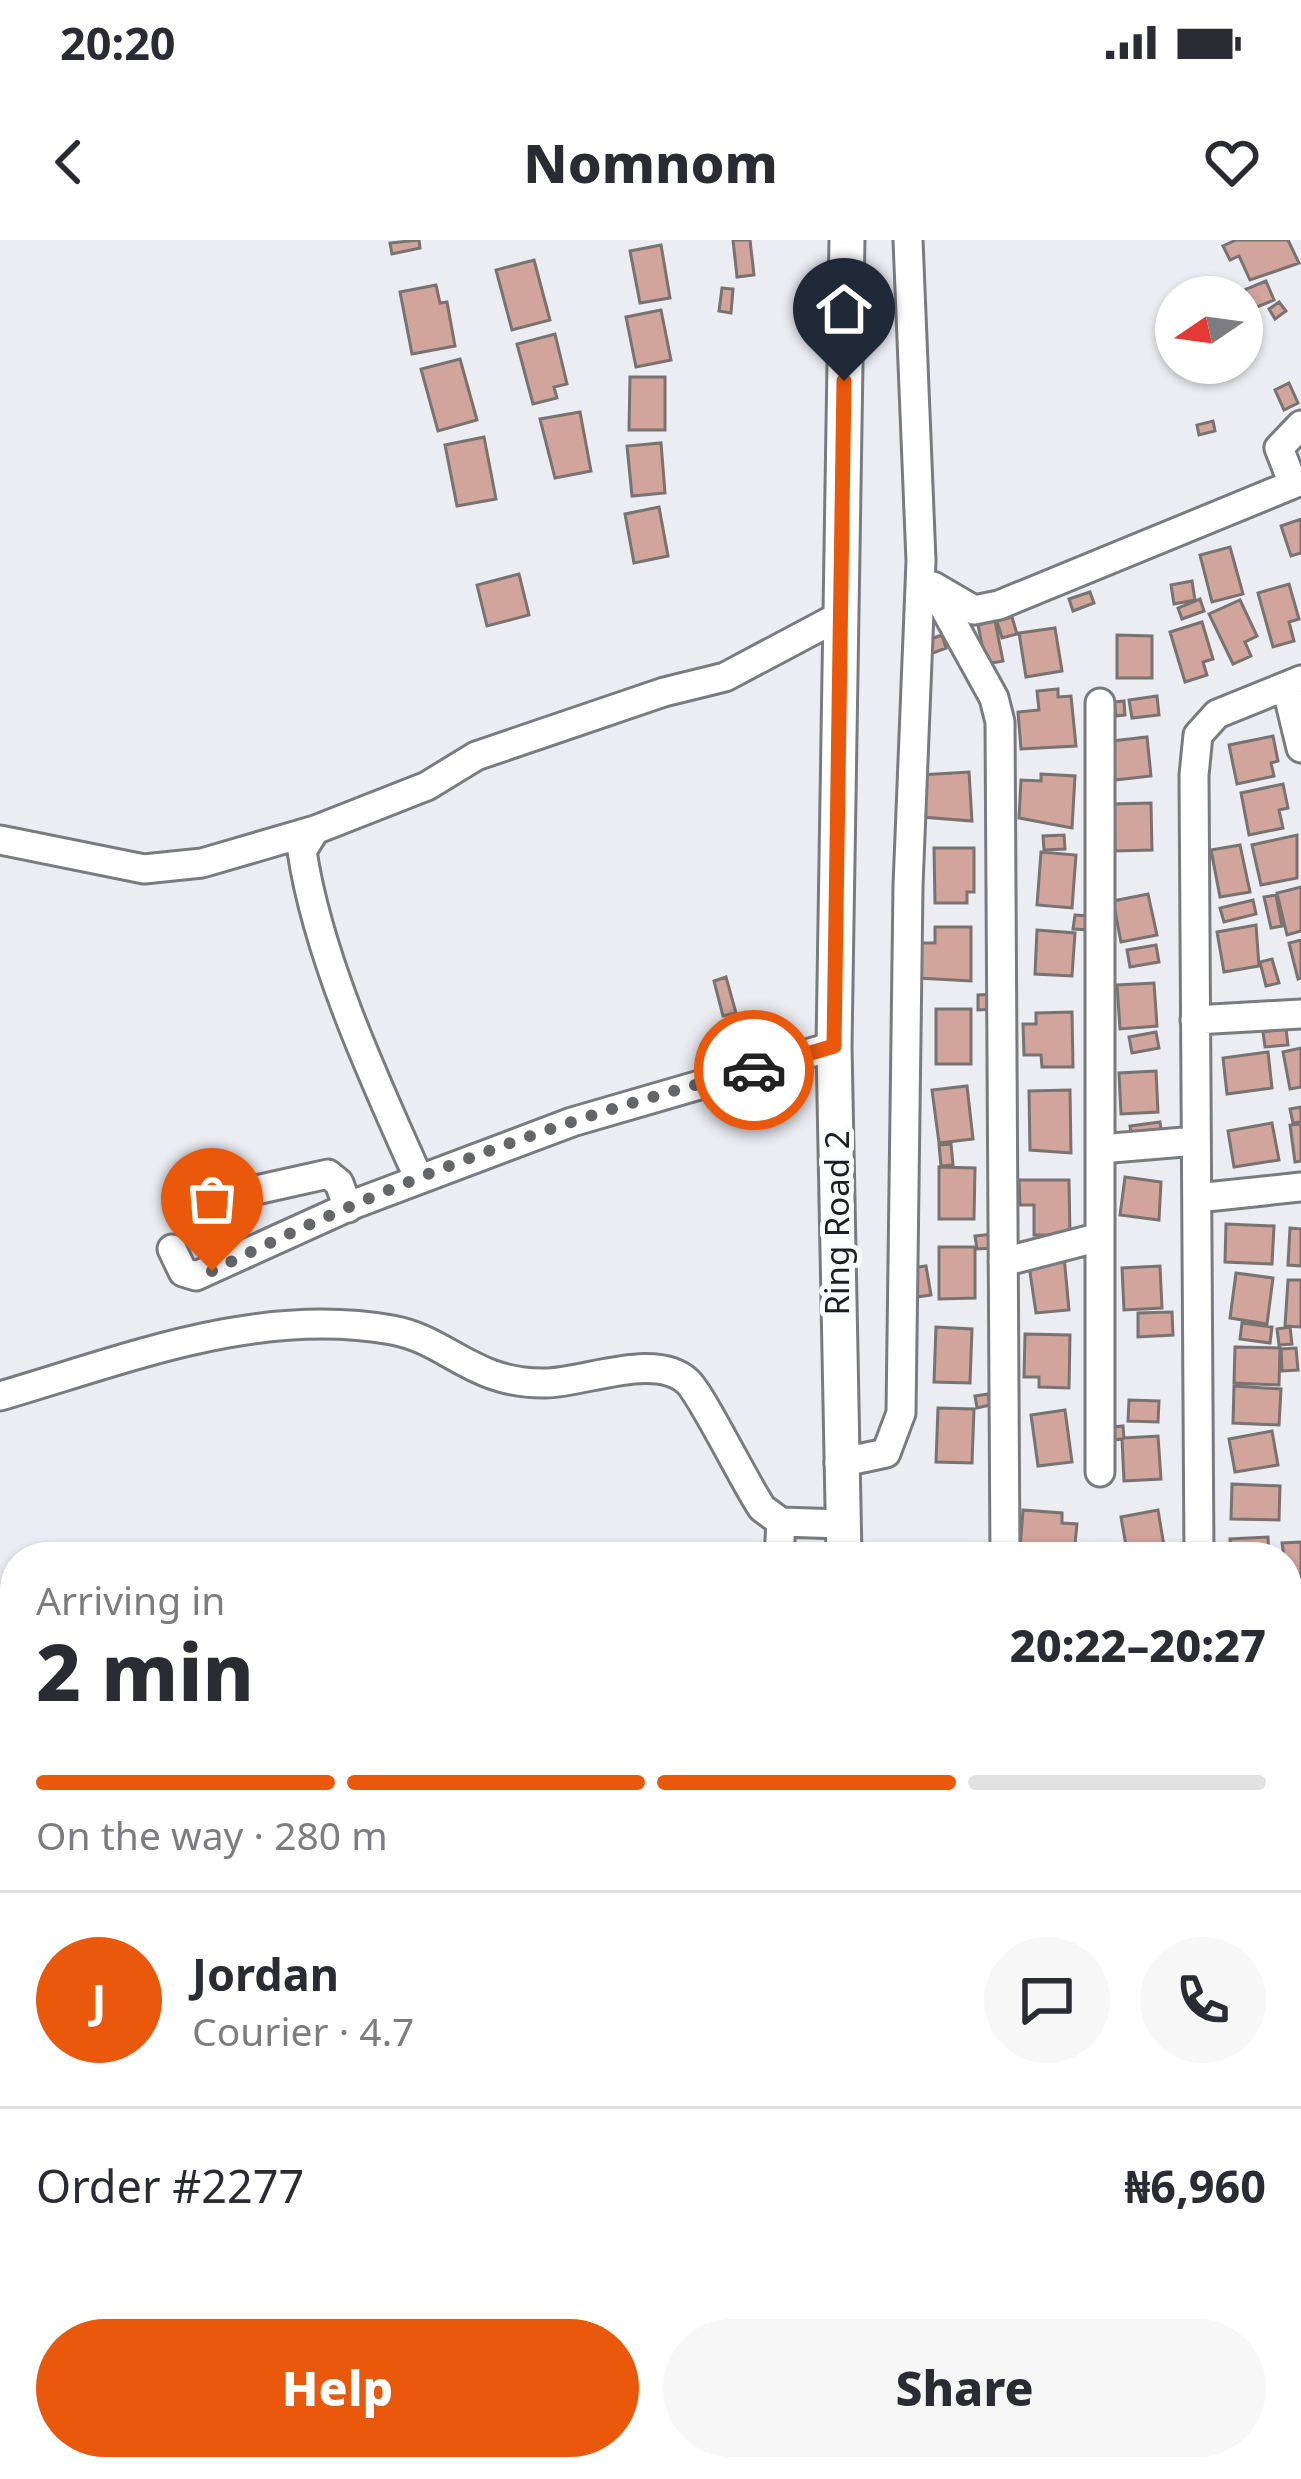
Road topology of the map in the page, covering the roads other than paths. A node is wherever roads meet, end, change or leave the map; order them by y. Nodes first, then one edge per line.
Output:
1 (847, 240) edge
2 (908, 240) edge
3 (1301, 425) edge
4 (1297, 483) edge
5 (921, 561) junction
6 (935, 591) junction
7 (838, 617) junction
8 (1293, 682) edge
9 (1100, 703) dead end
10 (1301, 748) edge
11 (315, 830) junction
12 (0, 840) edge
13 (1301, 1014) edge
14 (1196, 1020) junction
15 (834, 1046) junction
16 (1196, 1141) junction
17 (1100, 1149) junction
18 (419, 1179) junction
19 (1301, 1187) edge
20 (1197, 1198) junction
21 (180, 1207) dead end
22 (348, 1208) junction
23 (1100, 1238) junction
24 (172, 1249) dead end
25 (1003, 1262) junction
26 (0, 1396) edge
27 (839, 1462) junction
28 (1100, 1472) dead end
29 (781, 1522) junction
30 (843, 1541) edge
31 (780, 1542) edge
32 (1005, 1542) edge
33 (1199, 1542) edge

1 - 7 main road, Ring Road 2
2 - 5 street
3 - 4 street
4 - 6 street
5 - 6 street
5 - 27 street
6 - 25 street
7 - 11 street
7 - 15 main road, Ring Road 2
8 - 10 street
8 - 14 street
9 - 17 street
11 - 12 street
11 - 18 street
13 - 14 street
14 - 16 street
15 - 18 street
15 - 27 main road, Ring Road 2
16 - 17 street
16 - 20 street
17 - 23 street
18 - 22 street
19 - 20 street
20 - 33 street
21 - 22 street
22 - 24 street
23 - 25 street
23 - 28 street
25 - 32 street
26 - 29 street
27 - 30 main road, Ring Road 2
29 - 30 street
29 - 31 street

